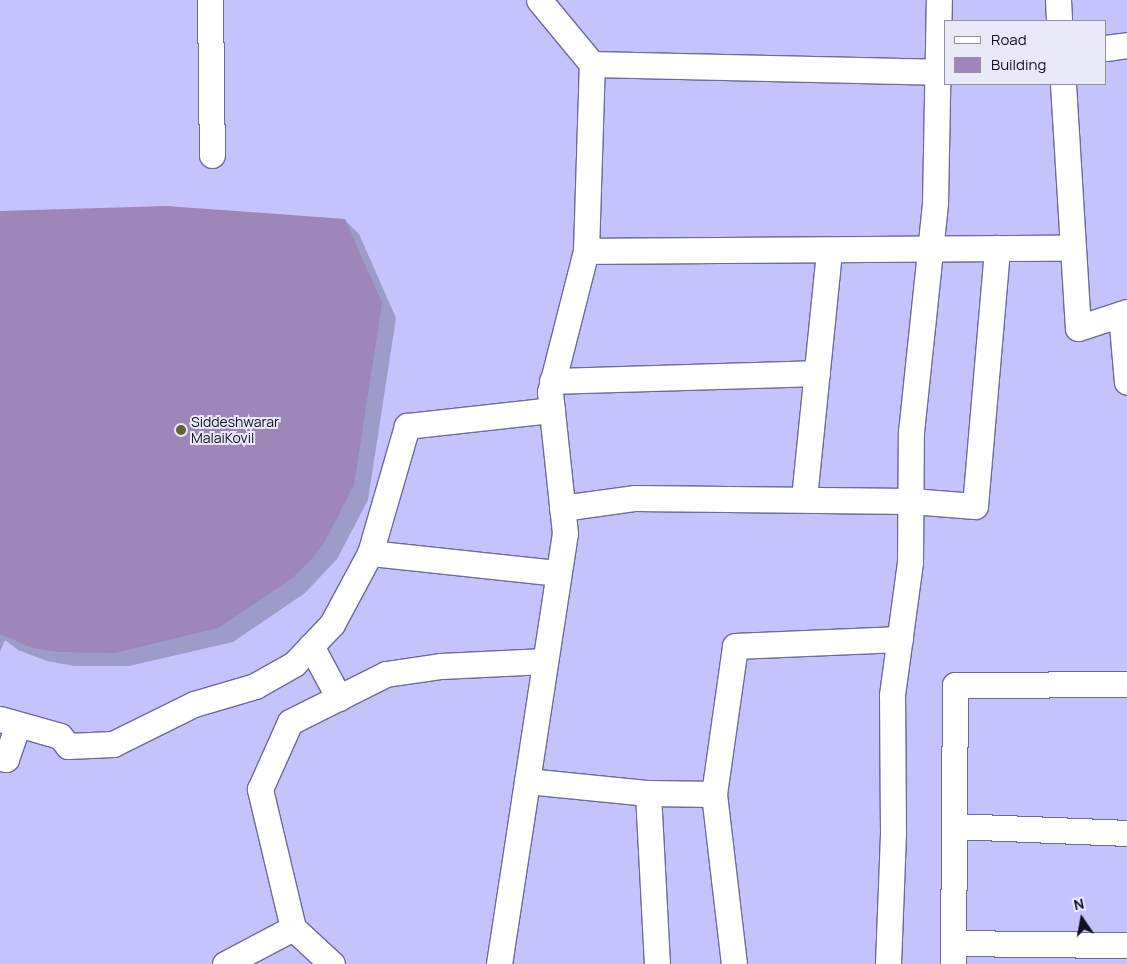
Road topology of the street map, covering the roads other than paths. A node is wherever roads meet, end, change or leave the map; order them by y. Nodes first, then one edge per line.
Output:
1 (210, 0) edge
2 (539, 0) edge
3 (940, 0) edge
4 (1058, 0) edge
5 (1059, 20) edge
6 (1127, 45) edge
7 (1107, 48) edge
8 (592, 64) junction
9 (942, 72) edge
10 (1063, 85) edge
11 (212, 156) dead end
12 (997, 248) junction
13 (1073, 248) junction
14 (930, 249) junction
15 (829, 250) junction
16 (586, 252) junction
17 (1124, 313) edge
18 (817, 372) junction
19 (552, 381) junction
20 (1127, 382) edge
21 (552, 410) junction
22 (804, 498) junction
23 (911, 501) junction
24 (562, 508) junction
25 (370, 553) junction
26 (558, 573) junction
27 (900, 639) junction
28 (311, 646) junction
29 (545, 661) junction
30 (1127, 684) edge
31 (339, 698) junction
32 (9, 722) edge
33 (0, 758) edge
34 (526, 781) junction
35 (648, 793) junction
36 (714, 794) junction
37 (954, 826) junction
38 (1127, 833) edge
39 (293, 928) junction
40 (1127, 945) edge
41 (953, 954) edge
42 (225, 964) edge
43 (332, 964) edge
44 (499, 964) edge
45 (657, 964) edge
46 (734, 964) edge
47 (888, 964) edge

1 - 11 street
2 - 8 street
3 - 9 street
4 - 5 street
6 - 7 street
8 - 9 street
8 - 16 street
9 - 14 street
10 - 13 street
12 - 13 street
12 - 14 street
12 - 23 street
13 - 17 street
14 - 15 street
14 - 23 street
15 - 16 street
15 - 18 street
16 - 19 street
17 - 20 street
18 - 19 street
18 - 22 street
19 - 21 street
21 - 24 street
21 - 25 street
22 - 23 street
22 - 24 street
23 - 27 street
24 - 26 street
25 - 26 street
25 - 28 street
26 - 29 street
27 - 36 street
27 - 47 street
28 - 31 street
28 - 32 street
29 - 31 street
29 - 34 street
30 - 37 street
31 - 39 street
32 - 33 street
34 - 35 street
34 - 44 street
35 - 36 street
35 - 45 street
36 - 46 street
37 - 38 street
37 - 41 street
39 - 42 street
39 - 43 street
40 - 41 street

